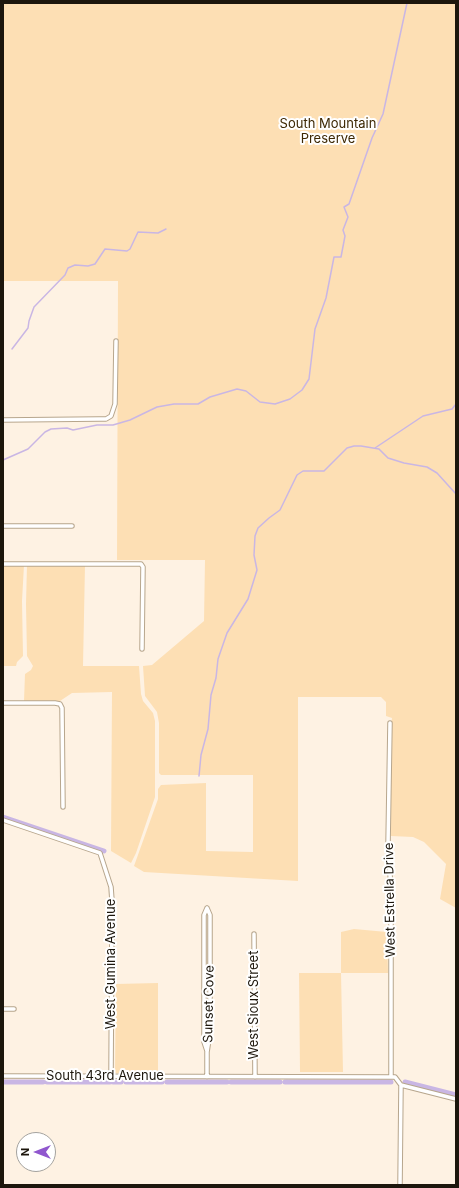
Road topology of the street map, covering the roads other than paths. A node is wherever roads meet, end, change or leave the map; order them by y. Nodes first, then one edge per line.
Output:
1 (116, 342) dead end
2 (3, 420) edge
3 (3, 526) edge
4 (72, 526) dead end
5 (3, 564) edge
6 (142, 649) dead end
7 (3, 703) edge
8 (390, 724) dead end
9 (63, 807) dead end
10 (3, 820) edge
11 (254, 934) dead end
12 (3, 1009) edge
13 (14, 1009) dead end
14 (207, 1052) junction
15 (3, 1076) edge
16 (111, 1076) junction
17 (207, 1077) junction
18 (255, 1077) junction
19 (391, 1077) junction
20 (400, 1085) junction
21 (456, 1099) edge
22 (400, 1185) edge

1 - 2 street
3 - 4 street
5 - 6 street
7 - 9 street
8 - 19 street, West Estrella Drive
10 - 16 street, West Gumina Avenue
11 - 18 street, West Sioux Street
12 - 13 street
14 - 14 street, Sunset Cove
14 - 17 street
15 - 16 street, South 43rd Avenue
16 - 17 street, South 43rd Avenue
17 - 18 street, South 43rd Avenue
18 - 19 street, South 43rd Avenue
19 - 20 street, South 43rd Avenue
20 - 21 street
20 - 22 street

